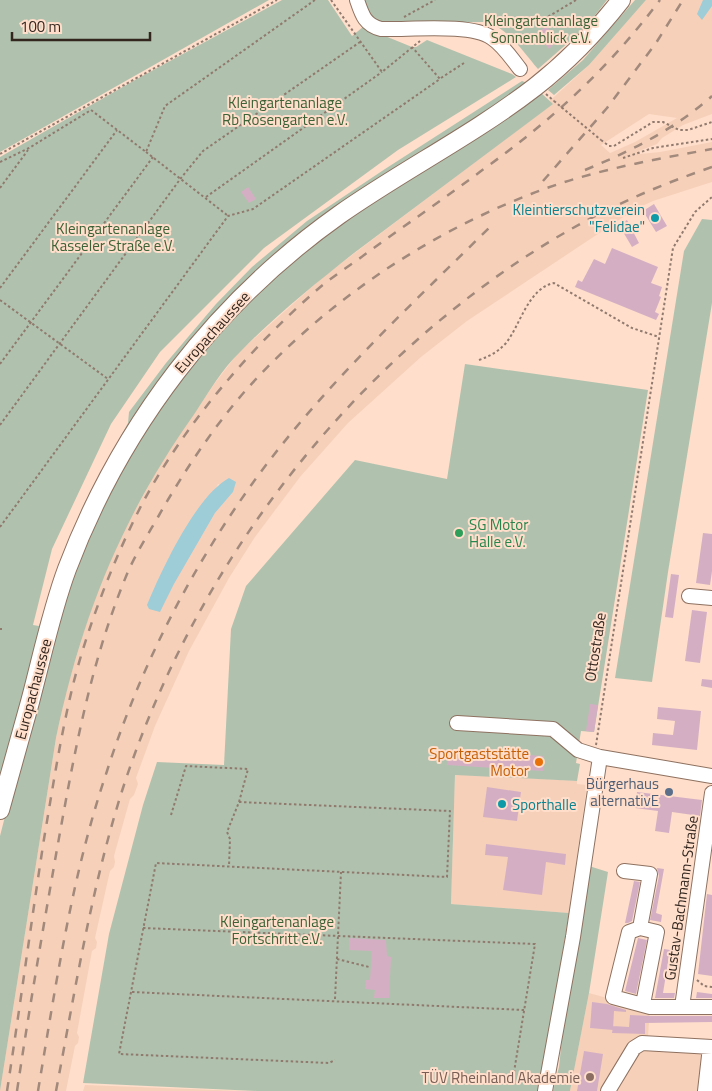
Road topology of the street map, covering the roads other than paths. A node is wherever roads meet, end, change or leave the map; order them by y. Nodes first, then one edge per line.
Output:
1 (357, 0) edge
2 (621, 0) edge
3 (520, 69) dead end
4 (689, 596) dead end
5 (712, 598) edge
6 (457, 723) dead end
7 (600, 756) junction
8 (712, 776) edge
9 (712, 793) edge
10 (0, 810) edge
11 (624, 871) dead end
12 (640, 928) junction
13 (647, 1006) junction
14 (682, 1007) junction
15 (712, 1007) edge
16 (711, 1047) edge
17 (545, 1091) edge
18 (608, 1091) edge
19 (705, 1091) edge

1 - 3 street
2 - 10 main road, Europachaussee
4 - 5 street
6 - 7 street
7 - 8 street
7 - 17 street
9 - 14 street, Gustav-Bachmann-Straße
11 - 12 street
12 - 13 street
12 - 13 street
13 - 14 street
14 - 15 street
16 - 18 street
16 - 19 street

